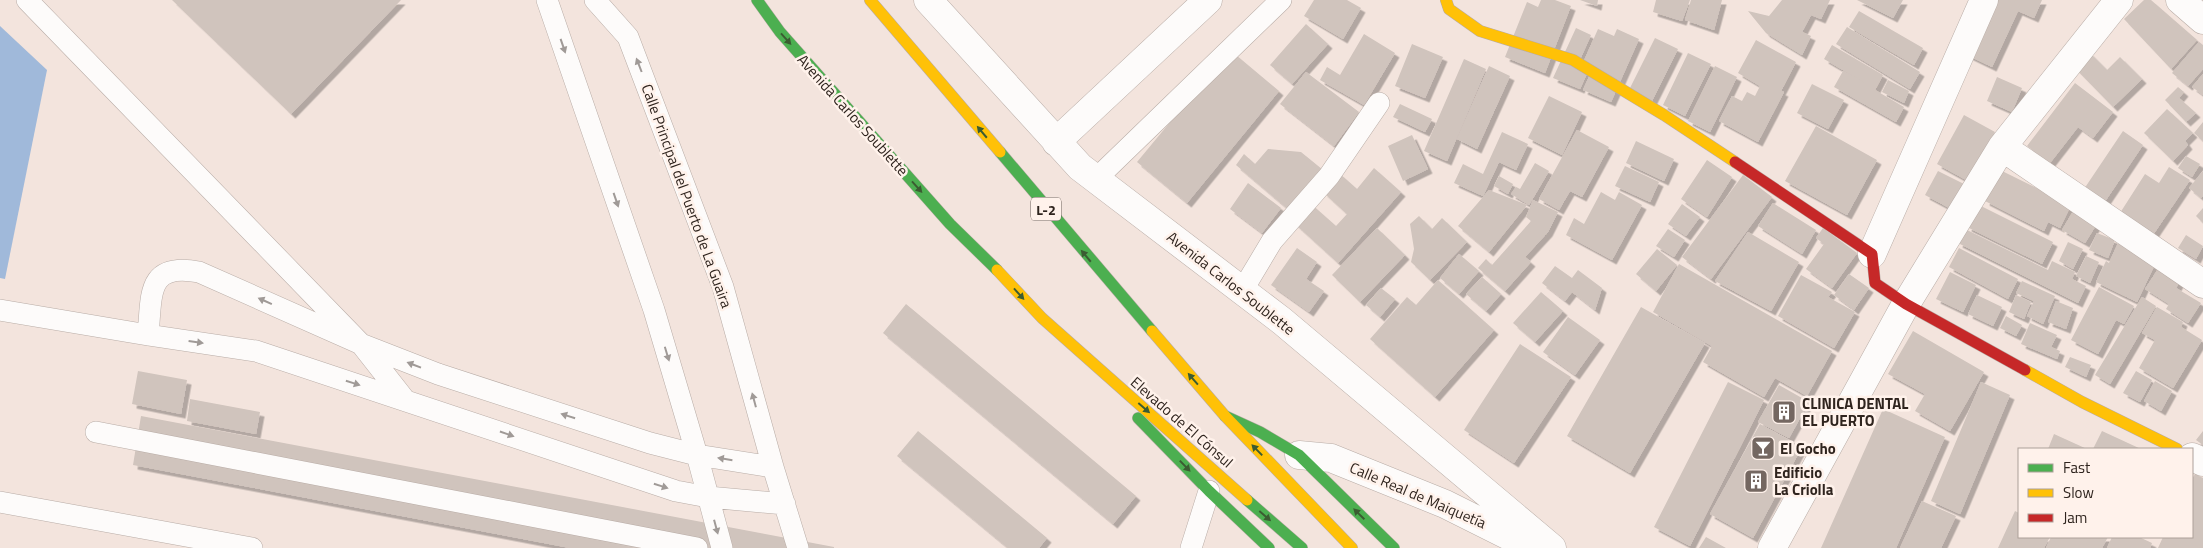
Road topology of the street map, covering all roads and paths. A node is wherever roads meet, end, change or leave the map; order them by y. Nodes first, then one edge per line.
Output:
1 (27, 0) edge
2 (547, 0) edge
3 (595, 0) edge
4 (757, 0) edge
5 (870, 0) edge
6 (928, 0) edge
7 (1208, 0) edge
8 (1282, 0) edge
9 (1446, 0) edge
10 (1984, 0) edge
11 (2120, 0) edge
12 (2180, 0) edge
13 (2203, 20) edge
14 (1379, 102) dead end
15 (1056, 142) junction
16 (2002, 147) junction
17 (1096, 179) junction
18 (1872, 254) junction
19 (2200, 275) edge
20 (1242, 291) junction
21 (1906, 304) junction
22 (0, 310) edge
23 (1042, 318) junction
24 (148, 335) junction
25 (361, 344) junction
26 (405, 400) junction
27 (1225, 416) junction
28 (96, 432) dead end
29 (2175, 448) edge
30 (697, 455) junction
31 (1299, 455) junction
32 (773, 467) junction
33 (1209, 491) junction
34 (708, 497) junction
35 (0, 502) edge
36 (785, 504) junction
37 (252, 548) edge
38 (697, 548) edge
39 (722, 548) edge
40 (798, 548) edge
41 (1191, 548) edge
42 (1269, 548) edge
43 (1302, 548) edge
44 (1352, 548) edge
45 (1394, 548) edge
46 (1533, 548) edge
47 (1552, 548) edge
48 (1772, 548) edge

1 - 25 lane
2 -> 30 lane
32 -> 3 lane, Calle Principal del Puerto de La Guaira
4 -> 23 main road, Avenida Carlos Soublette
27 -> 5 main road, L-2
6 - 15 street, Avenida Carlos Soublette
7 - 15 street
8 - 17 lane
9 - 18 main road
10 - 18 street
11 - 16 street
12 - 13 street
14 - 20 lane
15 - 17 street, Avenida Carlos Soublette
16 - 19 street
16 - 21 street
17 - 20 street, Avenida Carlos Soublette
18 - 21 main road
20 - 47 street, Avenida Carlos Soublette
21 - 29 main road
21 - 48 street
22 - 24 lane
23 -> 33 main road, Avenida Carlos Soublette
23 -> 43 main road, Elevado de El Cónsul
25 -> 24 lane
24 -> 26 lane
25 - 26 lane
30 -> 25 lane
26 -> 34 lane
27 - 31 main road, L-2
44 -> 27 main road, Elevado de El Cónsul / L-2
28 - 38 lane
32 -> 30 lane
30 - 34 lane
45 -> 31 main road, L-2
31 - 46 street, Calle Real de Maiquetía
32 - 36 lane, Calle Principal del Puerto de La Guaira
33 - 41 lane
33 - 42 main road, Avenida Carlos Soublette
34 - 36 lane
34 -> 39 lane
35 - 37 lane
36 - 40 lane, Calle Principal del Puerto de La Guaira

